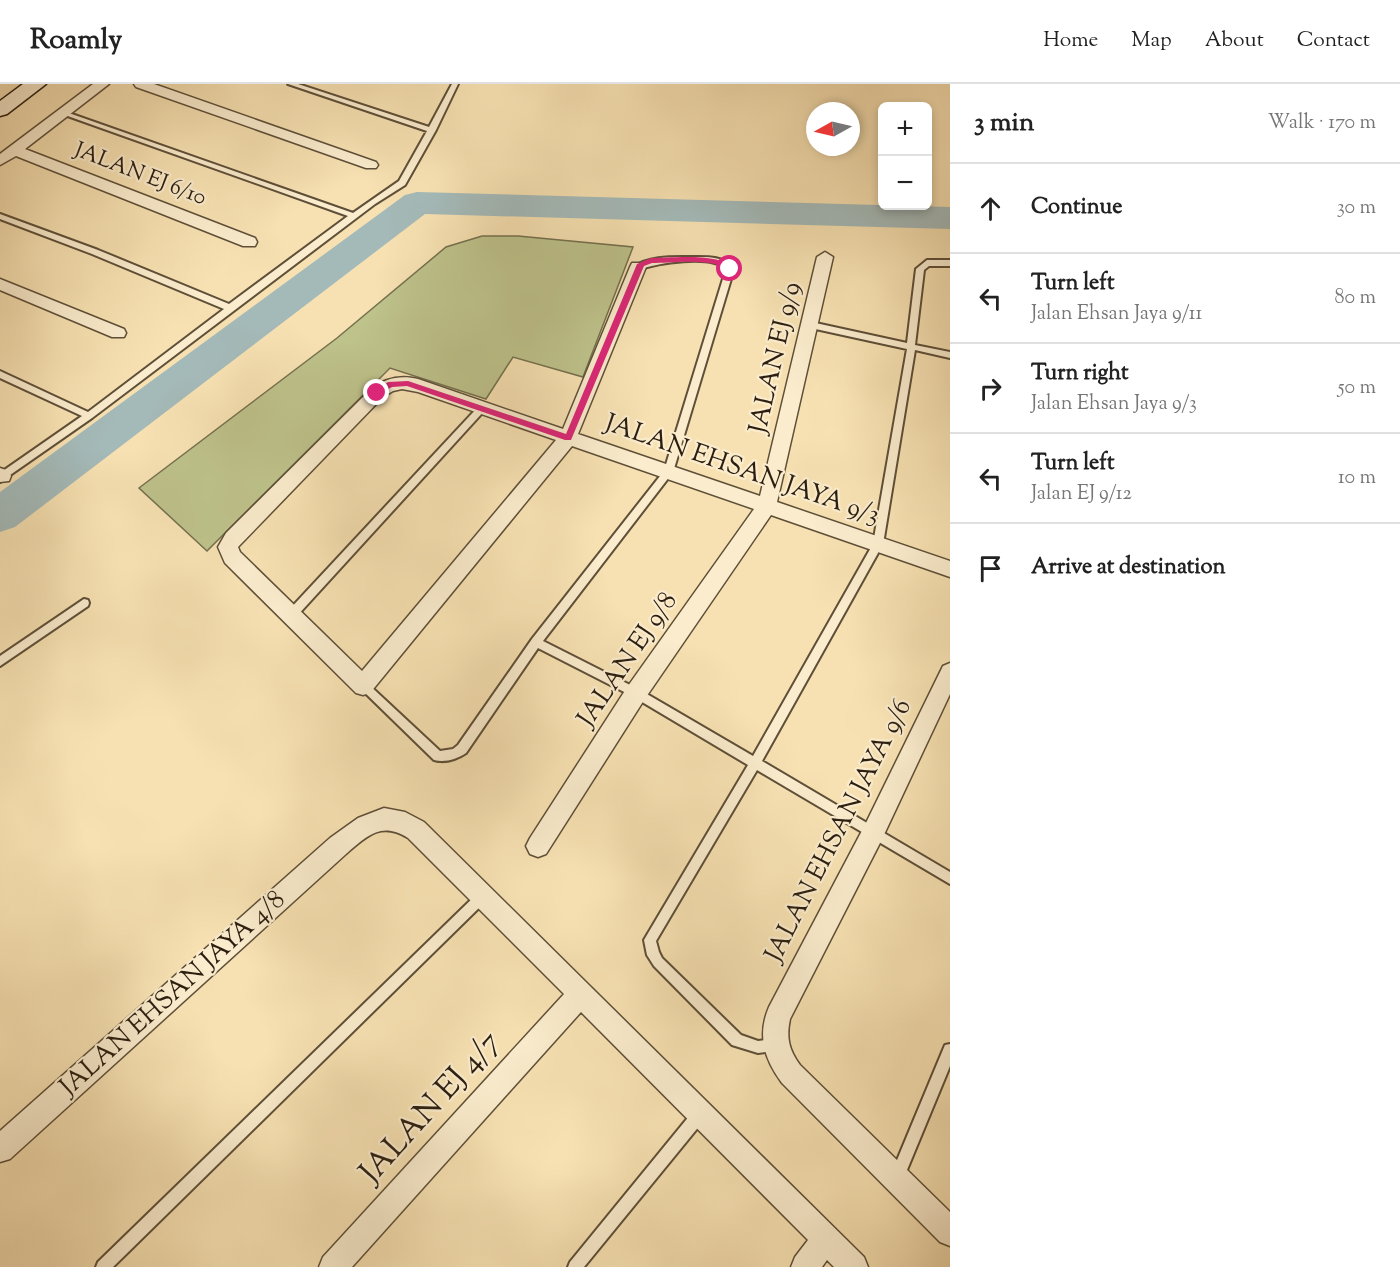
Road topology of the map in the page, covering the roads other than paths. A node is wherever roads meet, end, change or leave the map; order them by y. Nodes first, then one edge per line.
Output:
1 (36, 84) edge
2 (102, 84) edge
3 (141, 84) edge
4 (291, 84) edge
5 (455, 84) edge
6 (0, 110) edge
7 (64, 113) junction
8 (432, 130) junction
9 (14, 150) junction
10 (0, 161) edge
11 (371, 165) dead end
12 (0, 216) edge
13 (354, 216) junction
14 (249, 242) dead end
15 (825, 257) dead end
16 (950, 263) edge
17 (638, 267) joint
18 (0, 284) edge
19 (230, 308) junction
20 (811, 325) junction
21 (118, 333) dead end
22 (910, 347) junction
23 (950, 355) edge
24 (0, 374) edge
25 (482, 408) junction
26 (89, 416) junction
27 (568, 438) junction
28 (668, 472) junction
29 (1, 476) edge
30 (767, 506) junction
31 (878, 544) junction
32 (950, 569) edge
33 (84, 603) dead end
34 (292, 614) junction
35 (537, 642) junction
36 (0, 662) edge
37 (950, 672) edge
38 (363, 686) junction
39 (636, 693) junction
40 (754, 765) junction
41 (873, 833) junction
42 (538, 846) dead end
43 (950, 878) edge
44 (482, 897) junction
45 (580, 995) junction
46 (775, 1045) junction
47 (950, 1050) edge
48 (700, 1114) junction
49 (0, 1149) edge
50 (896, 1178) junction
51 (950, 1232) edge
52 (826, 1239) junction
53 (103, 1267) edge
54 (333, 1267) edge
55 (575, 1267) edge
56 (805, 1267) edge
57 (855, 1267) edge

1 - 6 main road
2 - 7 street
3 - 11 street
4 - 8 lane
5 - 8 lane
7 - 9 street
7 - 13 lane
8 - 13 lane
9 - 10 street
9 - 14 street, JALAN EJ 6/10
12 - 19 lane
13 - 19 lane
15 - 20 street, JALAN EJ 9/9
16 - 22 lane
17 - 27 street
17 - 28 lane
18 - 21 street
19 - 26 lane
20 - 22 lane
20 - 30 street, JALAN EJ 9/9
22 - 23 lane
22 - 31 lane
24 - 26 lane
25 - 27 street, JALAN EHSAN JAYA 9/3
25 - 34 lane
25 - 34 street, JALAN EHSAN JAYA 9/3
26 - 29 lane
27 - 28 street, JALAN EHSAN JAYA 9/3
27 - 38 street
28 - 30 street, JALAN EHSAN JAYA 9/3
28 - 35 lane
30 - 31 street, JALAN EHSAN JAYA 9/3
30 - 39 street, JALAN EJ 9/8
31 - 32 street, JALAN EHSAN JAYA 9/3
31 - 40 lane
33 - 36 lane
34 - 38 street
35 - 38 lane
35 - 39 lane
37 - 41 street, JALAN EHSAN JAYA 9/6
39 - 40 lane
39 - 42 street, JALAN EJ 9/8
40 - 41 lane
40 - 46 lane
41 - 43 lane
41 - 46 street, JALAN EHSAN JAYA 9/6
44 - 45 street, JALAN EHSAN JAYA 4/8
44 - 49 street, JALAN EHSAN JAYA 4/8
44 - 53 lane
45 - 48 street, JALAN EHSAN JAYA 4/8
45 - 54 street, JALAN EJ 4/7
46 - 50 street
47 - 50 lane
48 - 52 street, JALAN EHSAN JAYA 4/8
48 - 55 lane
50 - 51 street
52 - 56 street
52 - 57 street, JALAN EHSAN JAYA 4/8

